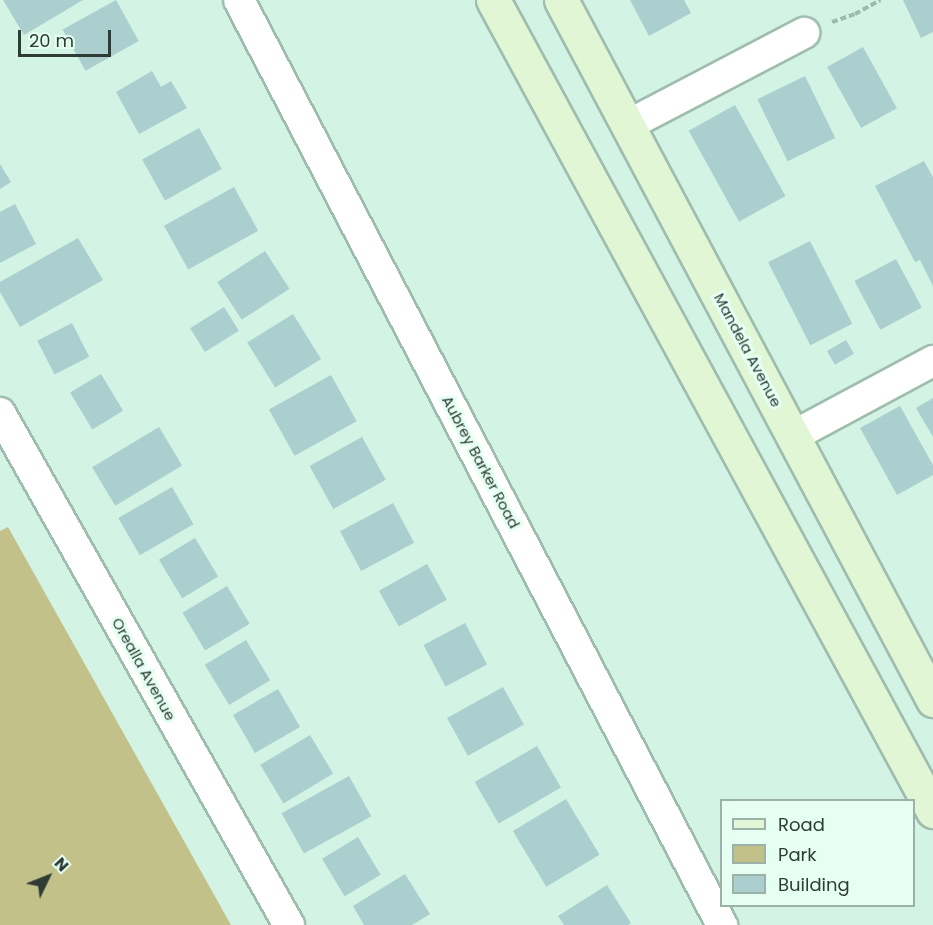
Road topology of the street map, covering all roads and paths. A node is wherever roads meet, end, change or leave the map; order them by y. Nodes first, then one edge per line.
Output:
1 (239, 0) edge
2 (493, 0) edge
3 (561, 0) edge
4 (880, 0) edge
5 (804, 33) joint
6 (627, 125) junction
7 (933, 361) edge
8 (0, 413) edge
9 (793, 436) junction
10 (933, 700) edge
11 (933, 811) edge
12 (288, 925) edge
13 (722, 925) edge

1 - 13 street, Aubrey Barker Road
2 - 11 main road
3 - 6 main road, Mandela Avenue
4 - 5 path
5 - 6 street
6 - 9 main road, Mandela Avenue
7 - 9 street
8 - 12 street, Orealla Avenue
9 - 10 main road, Mandela Avenue

